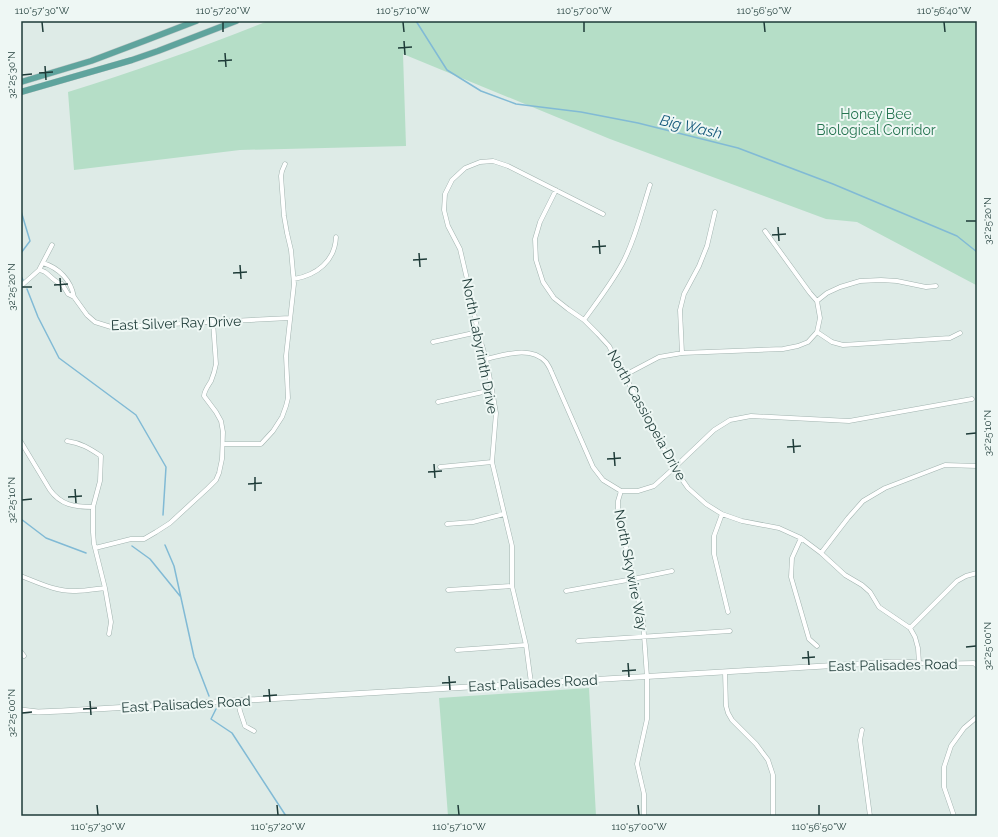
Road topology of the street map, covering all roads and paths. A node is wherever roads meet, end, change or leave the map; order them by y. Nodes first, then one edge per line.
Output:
1 (196, 21) edge
2 (236, 21) edge
3 (21, 82) edge
4 (21, 92) edge
5 (285, 164) dead end
6 (650, 184) dead end
7 (556, 190) junction
8 (715, 212) dead end
9 (603, 214) dead end
10 (765, 231) dead end
11 (336, 237) dead end
12 (52, 245) dead end
13 (43, 263) junction
14 (39, 270) junction
15 (294, 279) junction
16 (21, 286) edge
17 (936, 286) dead end
18 (74, 298) junction
19 (816, 301) junction
20 (290, 318) junction
21 (584, 320) junction
22 (213, 322) junction
23 (478, 332) junction
24 (817, 332) junction
25 (960, 333) dead end
26 (432, 342) dead end
27 (682, 353) junction
28 (486, 359) junction
29 (625, 375) junction
30 (492, 390) junction
31 (972, 399) dead end
32 (438, 402) dead end
33 (67, 441) dead end
34 (21, 442) edge
35 (223, 444) junction
36 (492, 462) junction
37 (977, 466) edge
38 (440, 467) dead end
39 (674, 468) junction
40 (621, 490) junction
41 (93, 507) junction
42 (504, 514) junction
43 (722, 514) junction
44 (447, 524) dead end
45 (801, 538) junction
46 (95, 548) junction
47 (821, 553) junction
48 (672, 571) dead end
49 (977, 573) edge
50 (21, 576) edge
51 (633, 579) junction
52 (512, 586) junction
53 (105, 588) junction
54 (448, 590) dead end
55 (566, 591) dead end
56 (728, 612) dead end
57 (910, 628) junction
58 (730, 631) dead end
59 (109, 634) dead end
60 (644, 636) junction
61 (578, 641) dead end
62 (526, 645) junction
63 (817, 646) dead end
64 (457, 650) dead end
65 (919, 663) junction
66 (977, 666) edge
67 (725, 672) junction
68 (647, 677) junction
69 (531, 683) junction
70 (238, 702) junction
71 (21, 710) edge
72 (977, 717) edge
73 (862, 730) dead end
74 (254, 731) dead end
75 (644, 816) edge
76 (773, 816) edge
77 (870, 816) edge
78 (954, 816) edge

1 - 3 main road
2 - 4 main road
5 - 15 street
6 - 21 street
7 - 9 street, North Labyrinth Drive
7 - 21 street, North Cassiopeia Drive
7 - 23 street, North Labyrinth Drive
8 - 27 street
10 - 19 street
11 - 15 street
12 - 13 street
13 - 14 street
13 - 18 street, East Silver Ray Drive
14 - 16 street
14 - 18 street, East Silver Ray Drive
15 - 20 street
17 - 19 street
18 - 22 street, East Silver Ray Drive
19 - 24 street
20 - 22 street, East Silver Ray Drive
20 - 35 street
21 - 29 street, North Cassiopeia Drive
22 - 35 street
23 - 26 street
23 - 28 street, North Labyrinth Drive
24 - 25 street
24 - 27 street
27 - 29 street
28 - 30 street, North Labyrinth Drive
28 - 40 street
29 - 39 street, North Cassiopeia Drive
30 - 32 street
30 - 36 street, North Labyrinth Drive
31 - 39 street
33 - 41 street
34 - 41 street
35 - 46 street
36 - 38 street
36 - 42 street, North Labyrinth Drive
37 - 47 street
39 - 40 street
39 - 43 street, North Cassiopeia Drive
40 - 51 street, North Skywire Way
41 - 46 street
42 - 44 street
42 - 52 street, North Labyrinth Drive
43 - 45 street, North Cassiopeia Drive
43 - 56 street
45 - 47 street, North Cassiopeia Drive
45 - 63 street
46 - 53 street
47 - 57 street, North Cassiopeia Drive
48 - 51 street
49 - 57 street
50 - 53 street
51 - 55 street
51 - 60 street, North Skywire Way
52 - 54 street
52 - 62 street, North Labyrinth Drive
53 - 59 street
57 - 65 street
58 - 60 street
60 - 61 street
60 - 68 street, North Skywire Way
62 - 64 street
62 - 69 street, North Labyrinth Drive
65 - 66 street, East Palisades Road
65 - 67 street, East Palisades Road
67 - 68 street, East Palisades Road
67 - 76 street
68 - 69 street, East Palisades Road
68 - 75 street, North Skywire Way
69 - 70 street, East Palisades Road
70 - 71 street, East Palisades Road
70 - 74 street
72 - 78 street
73 - 77 street

